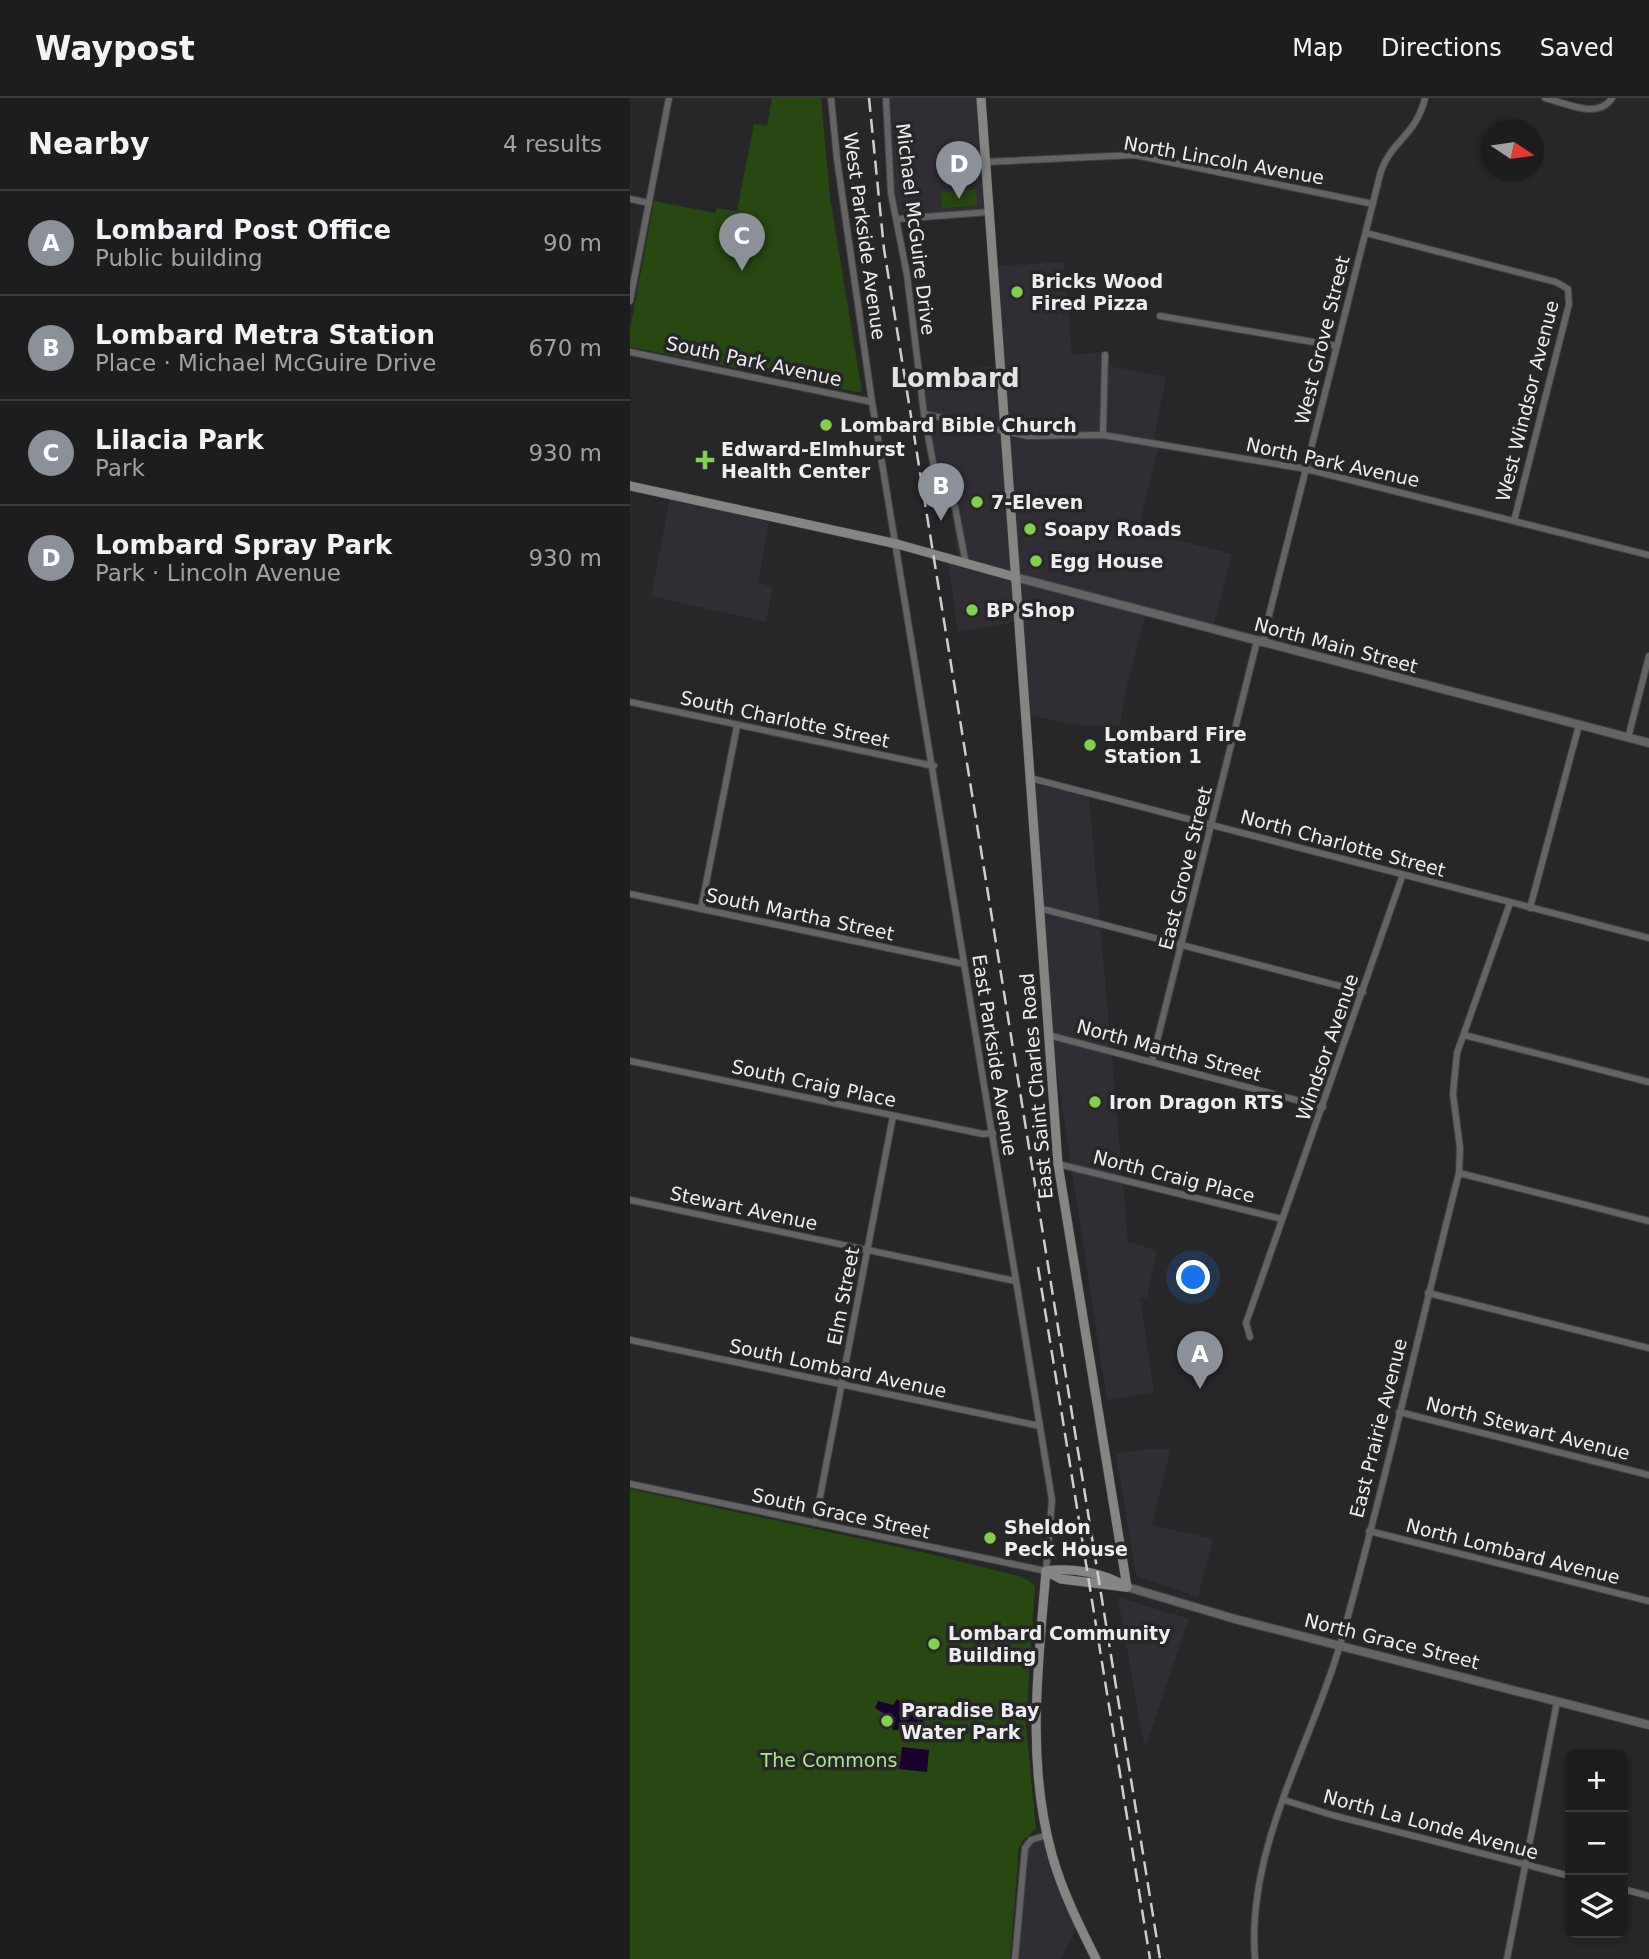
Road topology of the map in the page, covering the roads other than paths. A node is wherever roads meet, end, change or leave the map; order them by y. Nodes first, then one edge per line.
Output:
1 (669, 98) edge
2 (831, 98) edge
3 (886, 98) edge
4 (981, 98) edge
5 (1425, 98) edge
6 (1545, 98) edge
7 (1612, 98) edge
8 (985, 162) junction
9 (630, 199) edge
10 (649, 203) junction
11 (1373, 204) junction
12 (989, 212) junction
13 (897, 219) junction
14 (1366, 233) junction
15 (630, 302) edge
16 (1160, 316) dead end
17 (1337, 346) junction
18 (630, 352) edge
19 (1105, 355) dead end
20 (872, 402) junction
21 (924, 414) junction
22 (1005, 431) junction
23 (1103, 435) junction
24 (1306, 469) junction
25 (630, 486) edge
26 (1514, 521) junction
27 (897, 544) junction
28 (1649, 555) edge
29 (966, 565) junction
30 (1015, 577) junction
31 (1259, 642) junction
32 (1649, 656) edge
33 (630, 702) edge
34 (1579, 725) junction
35 (737, 726) junction
36 (1629, 738) junction
37 (1649, 743) edge
38 (934, 765) junction
39 (1030, 778) junction
40 (1212, 825) junction
41 (1403, 874) junction
42 (630, 894) edge
43 (1510, 903) junction
44 (1039, 908) junction
45 (1530, 908) junction
46 (701, 909) junction
47 (1649, 938) edge
48 (1182, 944) junction
49 (964, 964) junction
50 (1363, 992) junction
51 (1048, 1035) junction
52 (1464, 1035) junction
53 (630, 1061) edge
54 (1152, 1061) junction
55 (1649, 1082) edge
56 (1323, 1107) junction
57 (893, 1116) junction
58 (993, 1133) junction
59 (1058, 1164) junction
60 (1459, 1173) junction
61 (630, 1200) edge
62 (1282, 1219) junction
63 (1649, 1221) edge
64 (868, 1250) junction
65 (1015, 1281) junction
66 (1428, 1293) junction
67 (1250, 1338) dead end
68 (630, 1340) edge
69 (1649, 1348) edge
70 (842, 1384) junction
71 (1399, 1412) junction
72 (1040, 1426) junction
73 (1649, 1475) edge
74 (630, 1484) edge
75 (815, 1523) junction
76 (1369, 1531) junction
77 (1046, 1572) junction
78 (1127, 1587) junction
79 (1649, 1601) edge
80 (1339, 1646) junction
81 (1557, 1702) junction
82 (1649, 1725) edge
83 (1284, 1800) junction
84 (1047, 1835) junction
85 (1525, 1865) junction
86 (1566, 1875) edge
87 (1628, 1890) edge
88 (1649, 1896) edge
89 (1015, 1959) edge
90 (1096, 1959) edge
91 (1255, 1959) edge
92 (1507, 1959) edge

1 - 10 street
2 - 20 street, West Parkside Avenue
3 - 13 street, Michael McGuire Drive
4 - 8 main road, East Saint Charles Road
5 - 11 street, West Grove Street
6 - 7 street
8 - 11 street, North Lincoln Avenue
8 - 12 main road, East Saint Charles Road
9 - 10 street
10 - 15 street
11 - 14 street, West Grove Street
12 - 13 street
12 - 22 main road, East Saint Charles Road
13 - 21 street, Michael McGuire Drive
14 - 17 street, West Grove Street
14 - 26 street, West Windsor Avenue
16 - 17 street
17 - 24 street, West Grove Street
18 - 20 street, South Park Avenue
19 - 23 street
20 - 27 street, West Parkside Avenue
21 - 22 street
21 - 29 street, Michael McGuire Drive
22 - 23 street, North Park Avenue
22 - 30 main road, East Saint Charles Road
23 - 24 street, North Park Avenue
24 - 26 street, North Park Avenue
24 - 31 street, West Grove Street
25 - 27 main road
26 - 28 street, North Park Avenue
27 - 29 main road
27 - 38 street, East Parkside Avenue
29 - 30 main road
30 - 31 street, North Main Street
30 - 39 main road, East Saint Charles Road
31 - 34 street, North Main Street
31 - 40 street, East Grove Street
32 - 36 street
33 - 35 street, South Charlotte Street
34 - 36 street, North Main Street
34 - 45 street
35 - 38 street, South Charlotte Street
35 - 46 street
36 - 37 street, North Main Street
38 - 49 street, East Parkside Avenue
39 - 40 street, North Charlotte Street
39 - 44 main road, East Saint Charles Road
40 - 41 street, North Charlotte Street
40 - 48 street, East Grove Street
41 - 43 street, North Charlotte Street
41 - 50 street, Windsor Avenue
42 - 46 street, South Martha Street
43 - 45 street, North Charlotte Street
43 - 52 street, East Prairie Avenue
44 - 48 street
44 - 51 main road, East Saint Charles Road
45 - 47 street, North Charlotte Street
46 - 49 street, South Martha Street
48 - 50 street
48 - 54 street, East Grove Street
49 - 58 street, East Parkside Avenue
50 - 56 street, Windsor Avenue
51 - 54 street, North Martha Street
51 - 59 main road, East Saint Charles Road
52 - 55 street
52 - 60 street, East Prairie Avenue
53 - 57 street, South Craig Place
54 - 56 street, North Martha Street
56 - 62 street, Windsor Avenue
57 - 58 street, South Craig Place
57 - 64 street, Elm Street
58 - 65 street, East Parkside Avenue
59 - 62 street, North Craig Place
59 - 78 main road, East Saint Charles Road
60 - 63 street
60 - 66 street, East Prairie Avenue
61 - 64 street, Stewart Avenue
62 - 67 street, Windsor Avenue
64 - 65 street, Stewart Avenue
64 - 70 street, Elm Street
65 - 72 street, East Parkside Avenue
66 - 69 street
66 - 71 street, East Prairie Avenue
68 - 70 street, South Lombard Avenue
70 - 72 street, South Lombard Avenue
70 - 75 street, Elm Street
71 - 73 street, North Stewart Avenue
71 - 76 street, East Prairie Avenue
72 - 77 street, East Parkside Avenue
74 - 75 street, South Grace Street
75 - 77 street, South Grace Street
76 - 79 street, North Lombard Avenue
76 - 80 street, East Prairie Avenue
77 - 78 main road, North Grace Street
77 - 84 main road
78 - 80 street, North Grace Street
80 - 81 street, North Grace Street
80 - 83 street, East Prairie Avenue
81 - 82 street, North Grace Street
81 - 85 street
83 - 85 street, North La Londe Avenue
83 - 91 street, East Prairie Avenue
84 - 89 street
84 - 90 main road
85 - 86 street, North La Londe Avenue
85 - 92 street
87 - 88 street

